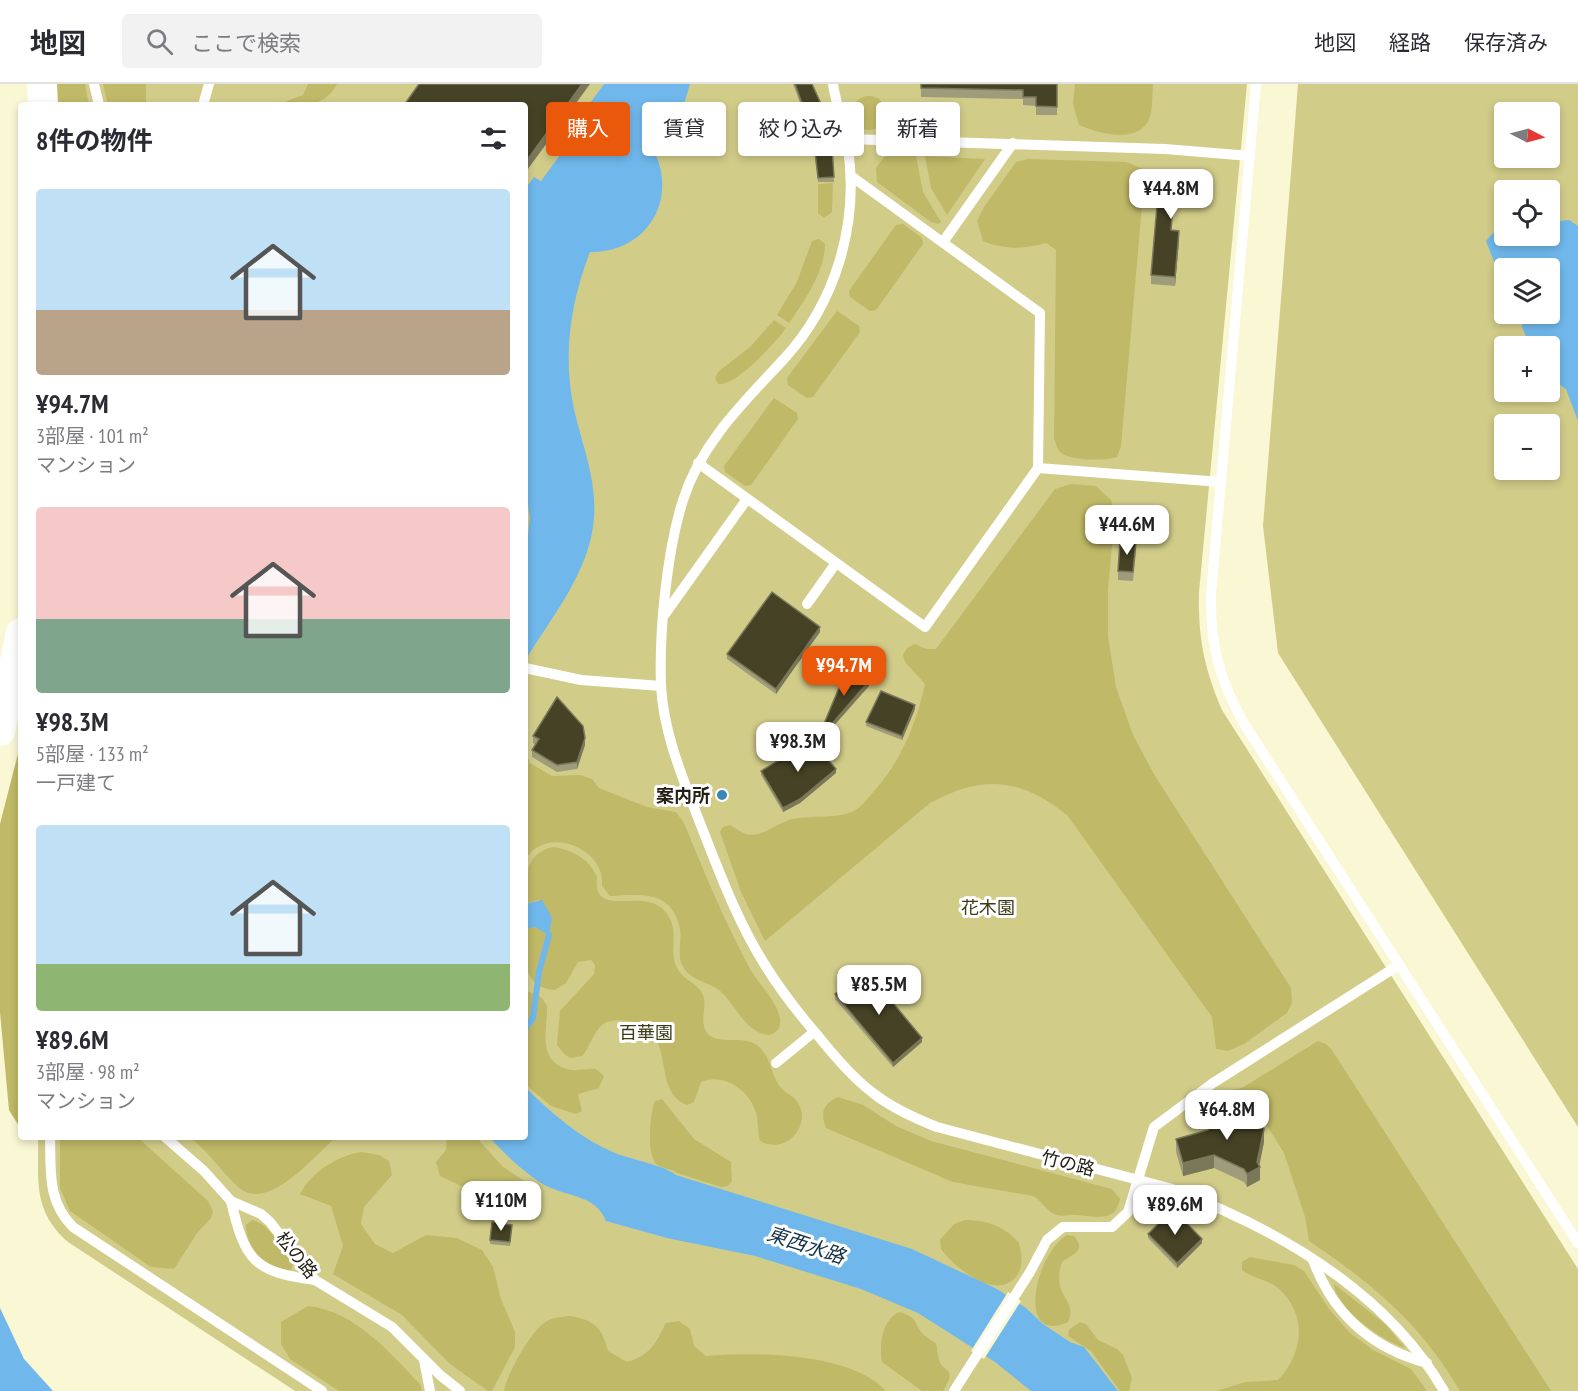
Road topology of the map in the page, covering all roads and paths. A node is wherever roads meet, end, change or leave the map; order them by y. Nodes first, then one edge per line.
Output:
1 (42, 84) edge
2 (94, 84) edge
3 (209, 84) edge
4 (833, 84) edge
5 (1256, 84) edge
6 (43, 102) edge
7 (98, 102) edge
8 (204, 102) edge
9 (838, 102) edge
10 (864, 139) edge
11 (1013, 143) junction
12 (849, 156) edge
13 (1250, 156) junction
14 (851, 176) junction
15 (943, 242) junction
16 (698, 463) junction
17 (1038, 468) junction
18 (1221, 482) junction
19 (747, 499) junction
20 (836, 563) junction
21 (807, 604) dead end
22 (664, 615) junction
23 (18, 648) edge
24 (528, 669) edge
25 (661, 686) junction
26 (0, 730) edge
27 (1399, 965) junction
28 (814, 1032) junction
29 (777, 1063) dead end
30 (50, 1140) edge
31 (168, 1140) edge
32 (1139, 1180) junction
33 (231, 1201) junction
34 (1578, 1244) edge
35 (1312, 1259) junction
36 (315, 1280) junction
37 (424, 1360) junction
38 (1427, 1363) junction
39 (322, 1391) edge
40 (430, 1391) edge
41 (460, 1391) edge
42 (954, 1391) edge
43 (1444, 1391) edge

1 - 6 main road
2 - 7 lane
3 - 8 lane
4 - 9 lane, 竹の路
5 - 13 lane
10 - 11 lane
11 - 13 lane
11 - 15 lane
12 - 14 lane, 竹の路
13 - 18 lane
14 - 15 lane
14 - 16 lane, 竹の路
15 - 17 lane
16 - 19 lane
16 - 22 lane, 竹の路
17 - 18 lane
17 - 20 lane
18 - 27 lane
19 - 20 lane
19 - 22 lane
20 - 21 lane
22 - 25 lane, 竹の路
23 - 26 main road
24 - 25 lane
25 - 28 lane, 竹の路
27 - 32 lane
27 - 34 lane
28 - 29 lane
28 - 32 lane, 竹の路
30 - 39 lane
31 - 33 lane, 松の路
32 - 35 lane, 竹の路
32 - 42 lane
33 - 36 lane, 松の路
33 - 36 lane
35 - 38 lane, 竹の路
35 - 38 lane
36 - 37 lane, 松の路
37 - 40 lane
37 - 41 lane, 松の路
38 - 43 lane, 竹の路

